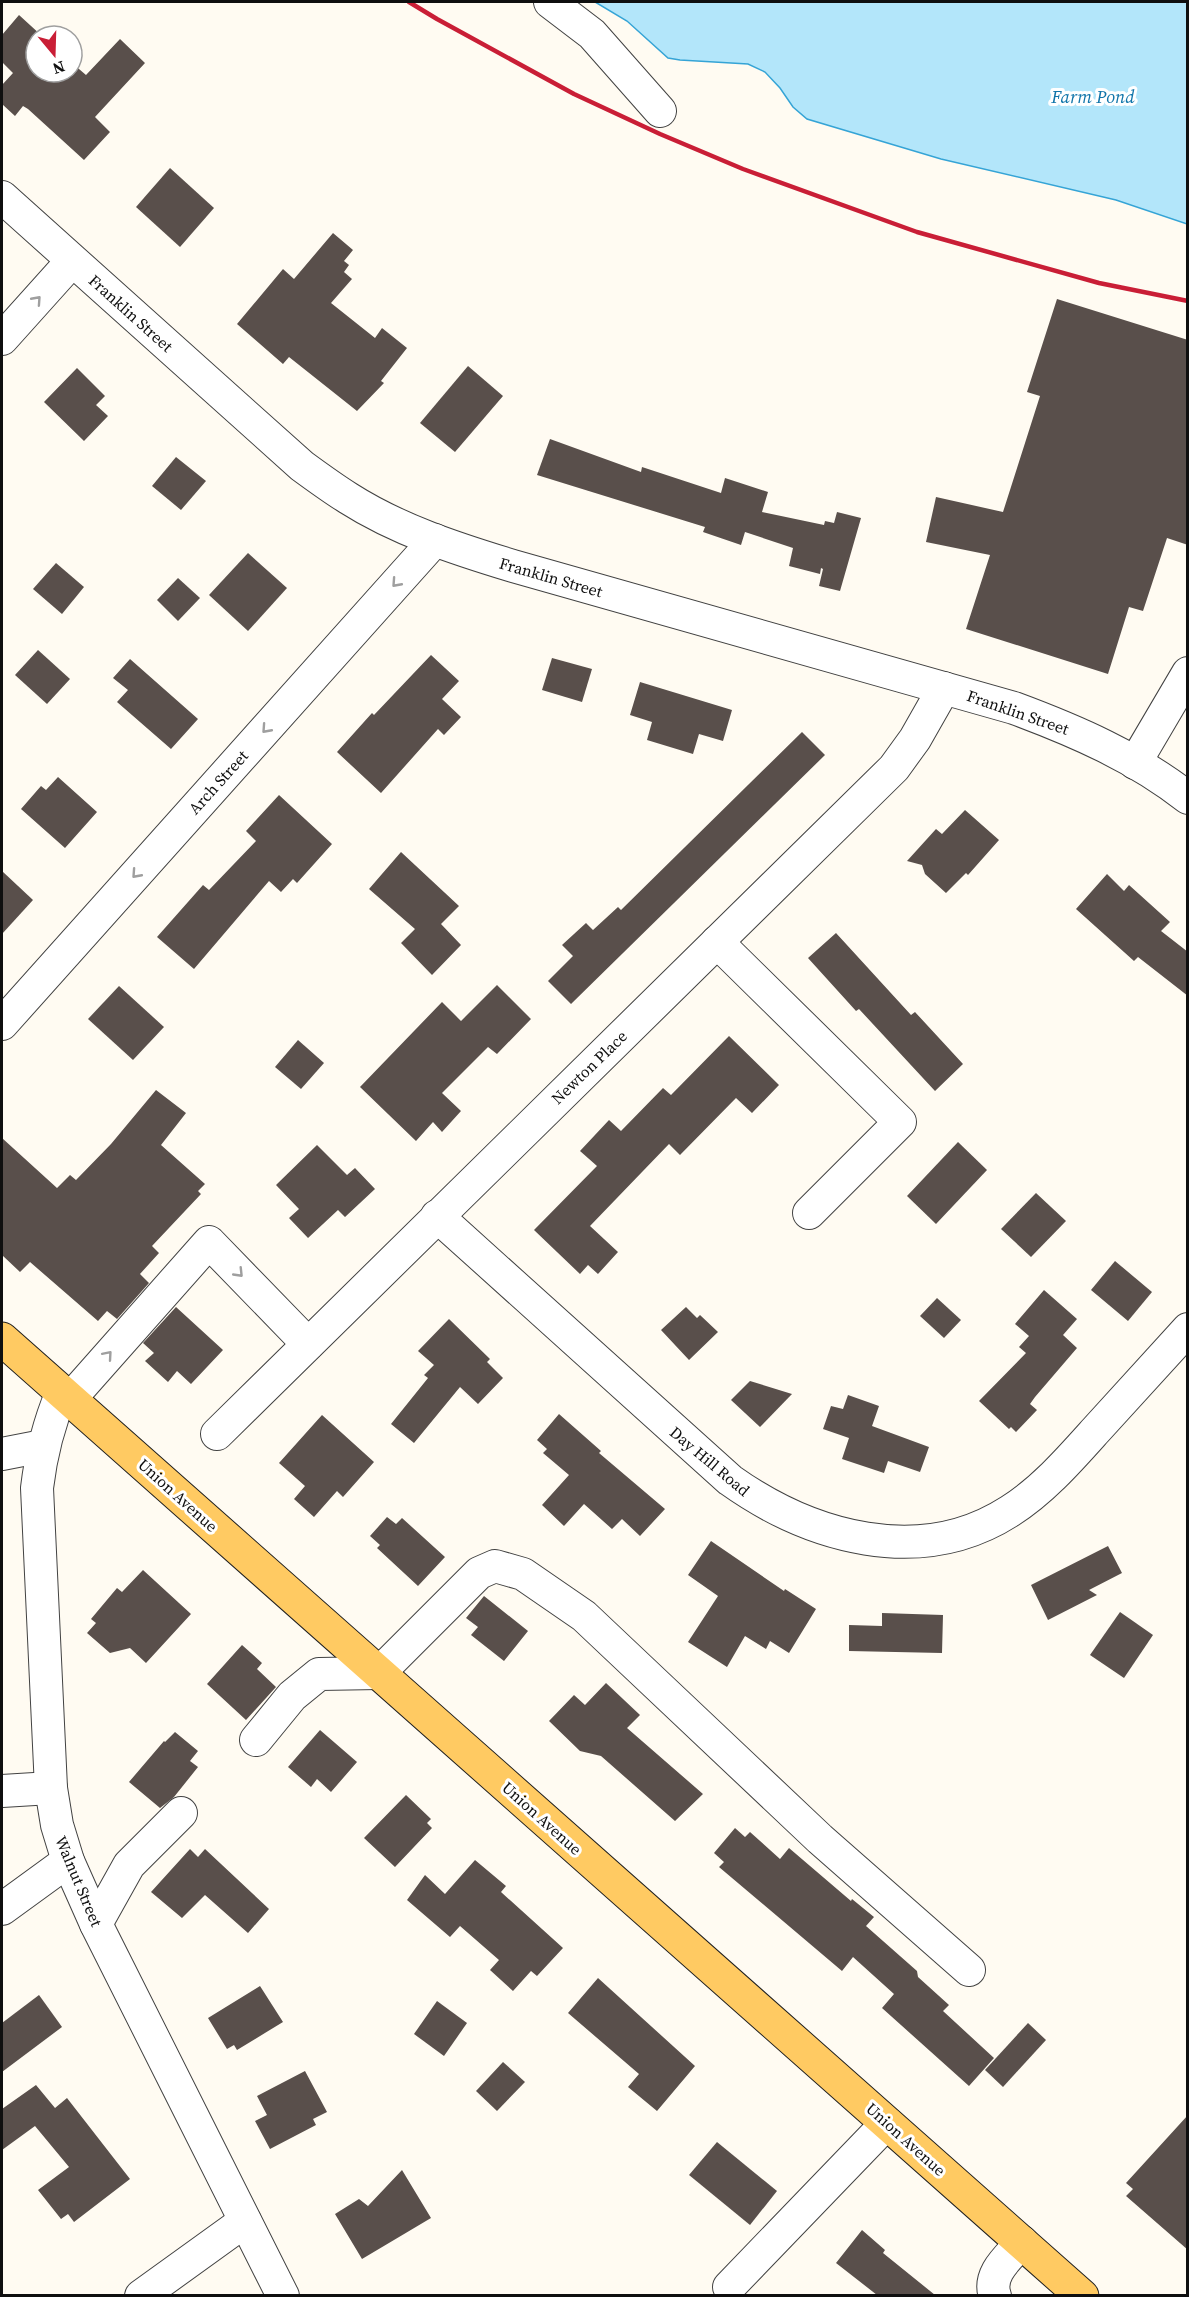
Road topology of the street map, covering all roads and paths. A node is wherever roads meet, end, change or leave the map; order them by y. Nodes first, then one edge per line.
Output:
1 (549, 2) edge
2 (660, 111) dead end
3 (2, 197) edge
4 (72, 261) junction
5 (2, 339) edge
6 (435, 540) junction
7 (1188, 673) edge
8 (944, 688) junction
9 (1135, 763) junction
10 (1188, 798) edge
11 (717, 942) junction
12 (2, 1024) edge
13 (809, 1213) dead end
14 (437, 1216) junction
15 (1188, 1329) edge
16 (2, 1339) edge
17 (308, 1344) junction
18 (66, 1395) junction
19 (217, 1434) dead end
20 (43, 1446) junction
21 (2, 1454) edge
22 (379, 1673) junction
23 (256, 1740) dead end
24 (51, 1788) junction
25 (2, 1791) edge
26 (181, 1813) dead end
27 (68, 1861) junction
28 (2, 1909) edge
29 (96, 1924) junction
30 (969, 1970) dead end
31 (887, 2123) junction
32 (245, 2221) junction
33 (1022, 2242) junction
34 (729, 2287) dead end
35 (994, 2292) edge
36 (141, 2295) edge
37 (283, 2295) edge
38 (1082, 2295) edge

1 - 2 street
3 - 4 street, Franklin Street
5 -> 4 street
4 - 6 street, Franklin Street
6 - 8 street, Franklin Street
6 -> 12 street, Arch Street
7 - 9 street
8 - 9 street, Franklin Street
8 - 11 street, Newton Place
9 - 10 street, Franklin Street
11 - 13 street
11 - 14 street, Newton Place
14 - 15 street, Day Hill Road
14 - 17 street, Newton Place
16 - 18 main road, Union Avenue
18 -> 17 street, Walnut Street
17 - 19 street, Newton Place
18 - 20 street, Walnut Street
18 - 22 main road, Union Avenue
20 - 21 street
20 - 24 street, Walnut Street
22 - 23 street
22 - 30 street
22 - 31 main road, Union Avenue
24 - 25 street
24 - 27 street, Walnut Street
26 - 29 street
27 - 28 street
27 - 29 street, Walnut Street
29 - 32 street, Walnut Street
31 - 33 main road, Union Avenue
31 - 34 street
32 - 36 street
32 - 37 street, Walnut Street
33 - 35 street
33 - 38 main road, Union Avenue

